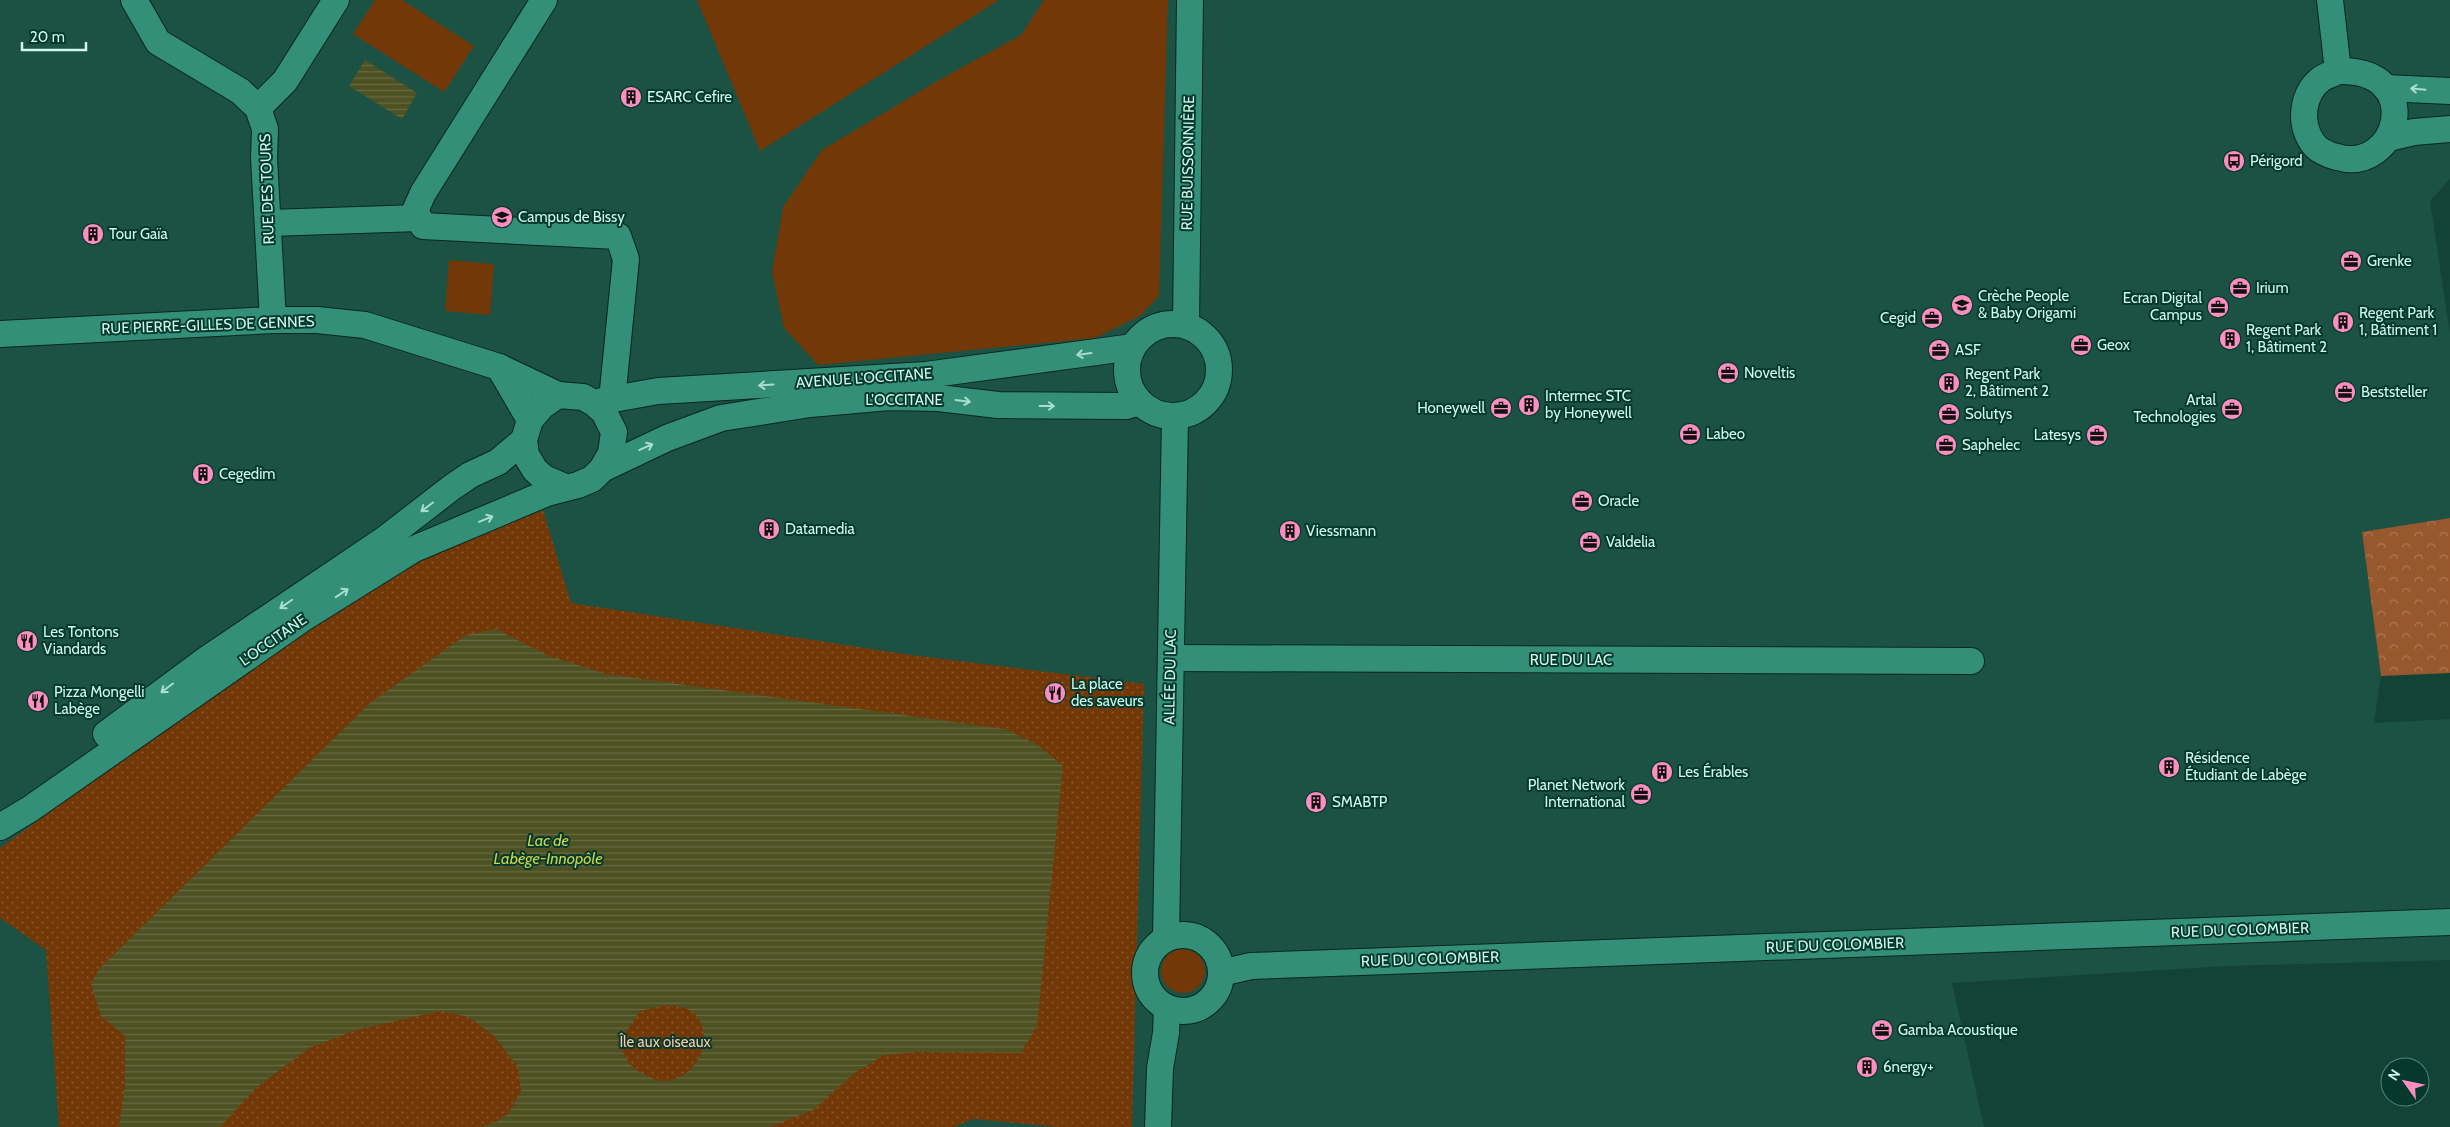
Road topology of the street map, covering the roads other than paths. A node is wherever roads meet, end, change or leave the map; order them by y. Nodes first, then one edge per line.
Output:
1 (134, 0) edge
2 (336, 0) edge
3 (544, 0) edge
4 (1190, 0) edge
5 (2330, 0) edge
6 (2338, 71) junction
7 (2386, 88) junction
8 (2450, 91) edge
9 (258, 108) junction
10 (2450, 129) edge
11 (2388, 138) junction
12 (419, 218) junction
13 (269, 223) junction
14 (273, 320) junction
15 (1186, 325) junction
16 (0, 334) edge
17 (1133, 347) junction
18 (499, 368) junction
19 (558, 395) junction
20 (603, 401) junction
21 (1140, 402) junction
22 (810, 404) joint
23 (1175, 416) junction
24 (527, 430) junction
25 (602, 468) junction
26 (565, 487) junction
27 (1171, 658) junction
28 (1971, 660) dead end
29 (0, 815) edge
30 (0, 827) edge
31 (2450, 922) edge
32 (1166, 938) junction
33 (1221, 973) junction
34 (1167, 1008) junction
35 (1158, 1127) edge

1 - 9 street
2 - 9 street
3 - 12 street
4 - 15 street, RUE BUISSONNIÈRE
5 - 6 street
6 - 7 street
6 - 11 street
8 -> 7 street
7 - 11 street
9 - 13 street, RUE DES TOURS
10 - 11 street
12 - 13 street
12 - 20 street
13 - 14 street, RUE DES TOURS
14 - 16 street, RUE PIERRE-GILLES DE GENNES
14 - 18 street, RUE PIERRE-GILLES DE GENNES
15 - 17 street
15 - 23 street
17 -> 20 street, AVENUE L'OCCITANE
17 - 21 street
18 - 19 street, RUE PIERRE-GILLES DE GENNES
18 - 24 street
19 - 20 street
19 - 24 street, L'OCCITANE
20 - 25 street, L'OCCITANE
22 -> 21 street, L'OCCITANE
21 - 23 street
25 -> 22 street, AVENUE L'OCCITANE
23 - 27 street, ALLÉE DU LAC
24 - 26 street
24 -> 29 street, L'OCCITANE
25 - 26 street, L'OCCITANE
30 -> 26 street, L'OCCITANE
27 - 28 street, RUE DU LAC
27 - 32 street, ALLÉE DU LAC
31 - 33 street, RUE DU COLOMBIER
32 - 33 street
32 - 34 street
33 - 34 street
34 - 35 street

